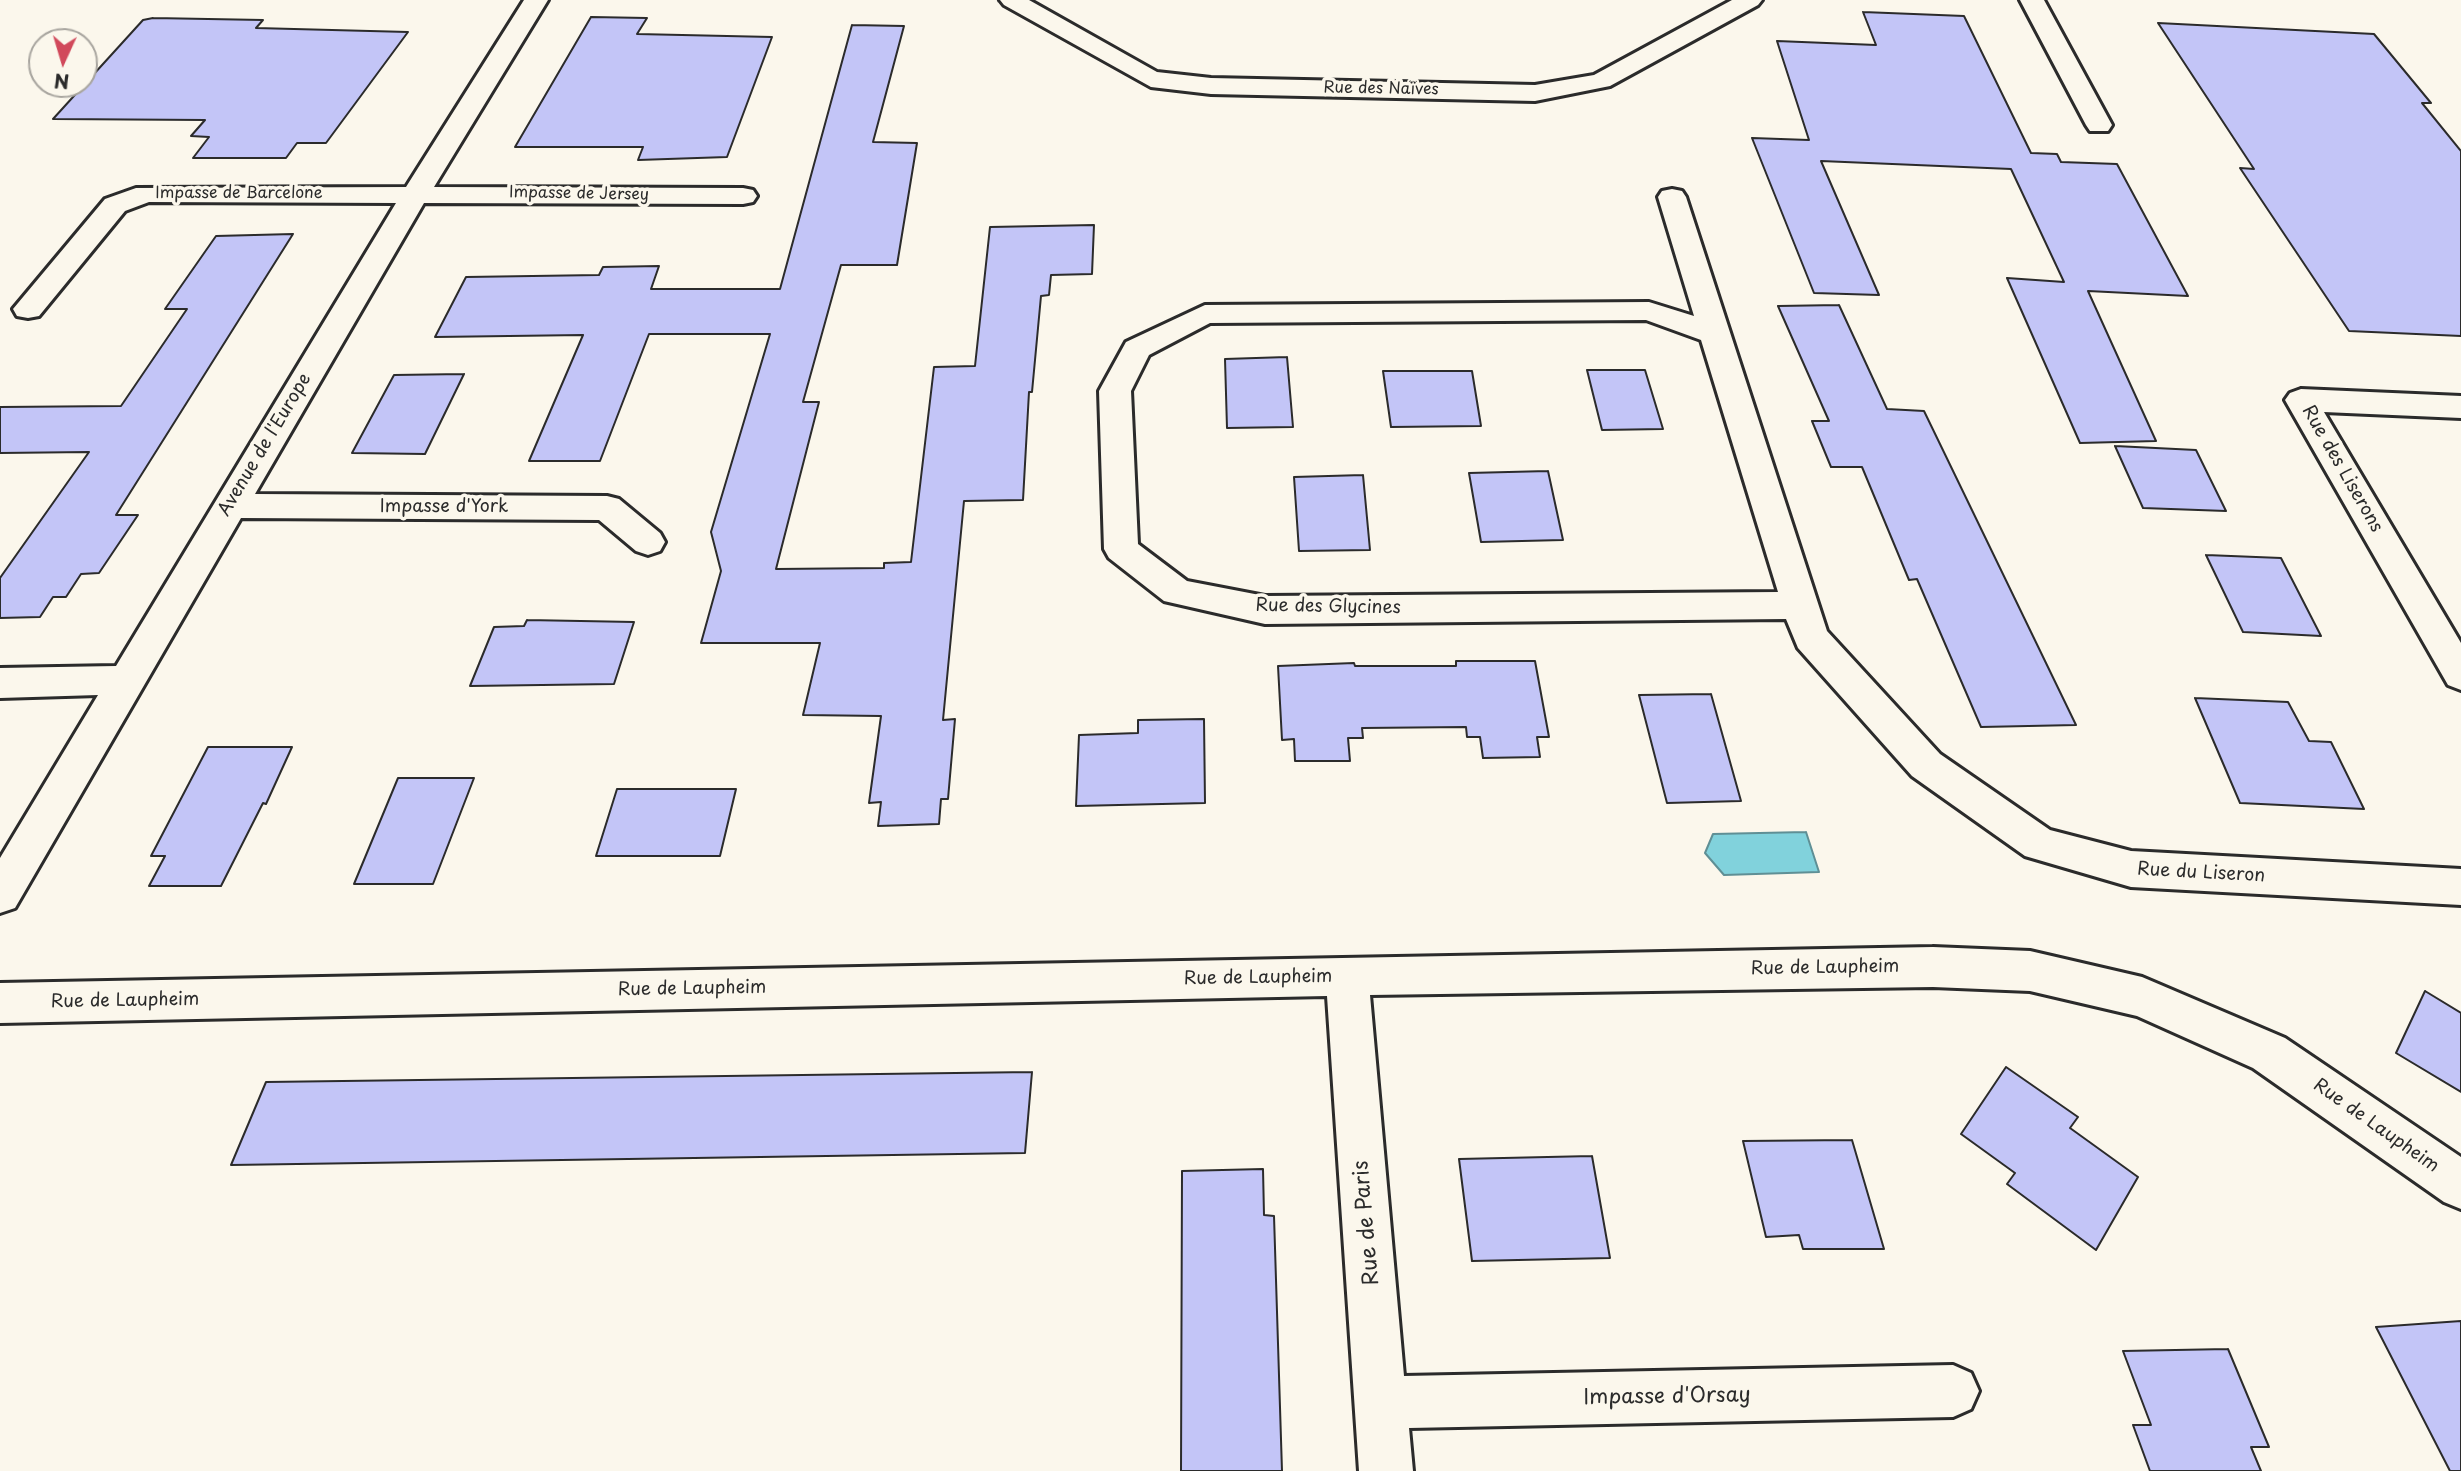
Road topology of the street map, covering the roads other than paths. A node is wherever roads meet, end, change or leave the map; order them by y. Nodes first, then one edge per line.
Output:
1 (536, 0) edge
2 (1012, 0) edge
3 (1750, 0) edge
4 (2032, 0) edge
5 (2099, 125) dead end
6 (416, 193) junction
7 (743, 196) dead end
8 (1672, 197) dead end
9 (28, 309) dead end
10 (1714, 334) junction
11 (2461, 407) edge
12 (229, 506) junction
13 (648, 542) dead end
14 (1800, 605) junction
15 (2461, 675) edge
16 (124, 680) junction
17 (0, 683) edge
18 (2461, 887) edge
19 (0, 895) edge
20 (1347, 976) junction
21 (0, 1003) edge
22 (2461, 1185) edge
23 (1953, 1391) dead end
24 (1381, 1402) junction
25 (1386, 1471) edge

1 - 6 street, Avenue de l'Europe
2 - 3 street, Rue des Naïves
4 - 5 street
6 - 7 street, Impasse de Jersey
6 - 9 street, Impasse de Barcelone
6 - 12 street, Avenue de l'Europe
8 - 10 street
10 - 14 street
10 - 14 street, Rue des Glycines
11 - 15 street, Rue des Liserons
12 - 13 street, Impasse d'York
12 - 16 street, Avenue de l'Europe
14 - 18 street, Rue du Liseron
16 - 17 street
16 - 19 street, Avenue de l'Europe
20 - 21 street, Rue de Laupheim
20 - 22 street, Rue de Laupheim
20 - 24 street, Rue de Paris
23 - 24 street, Impasse d'Orsay
24 - 25 street, Rue de Paris

